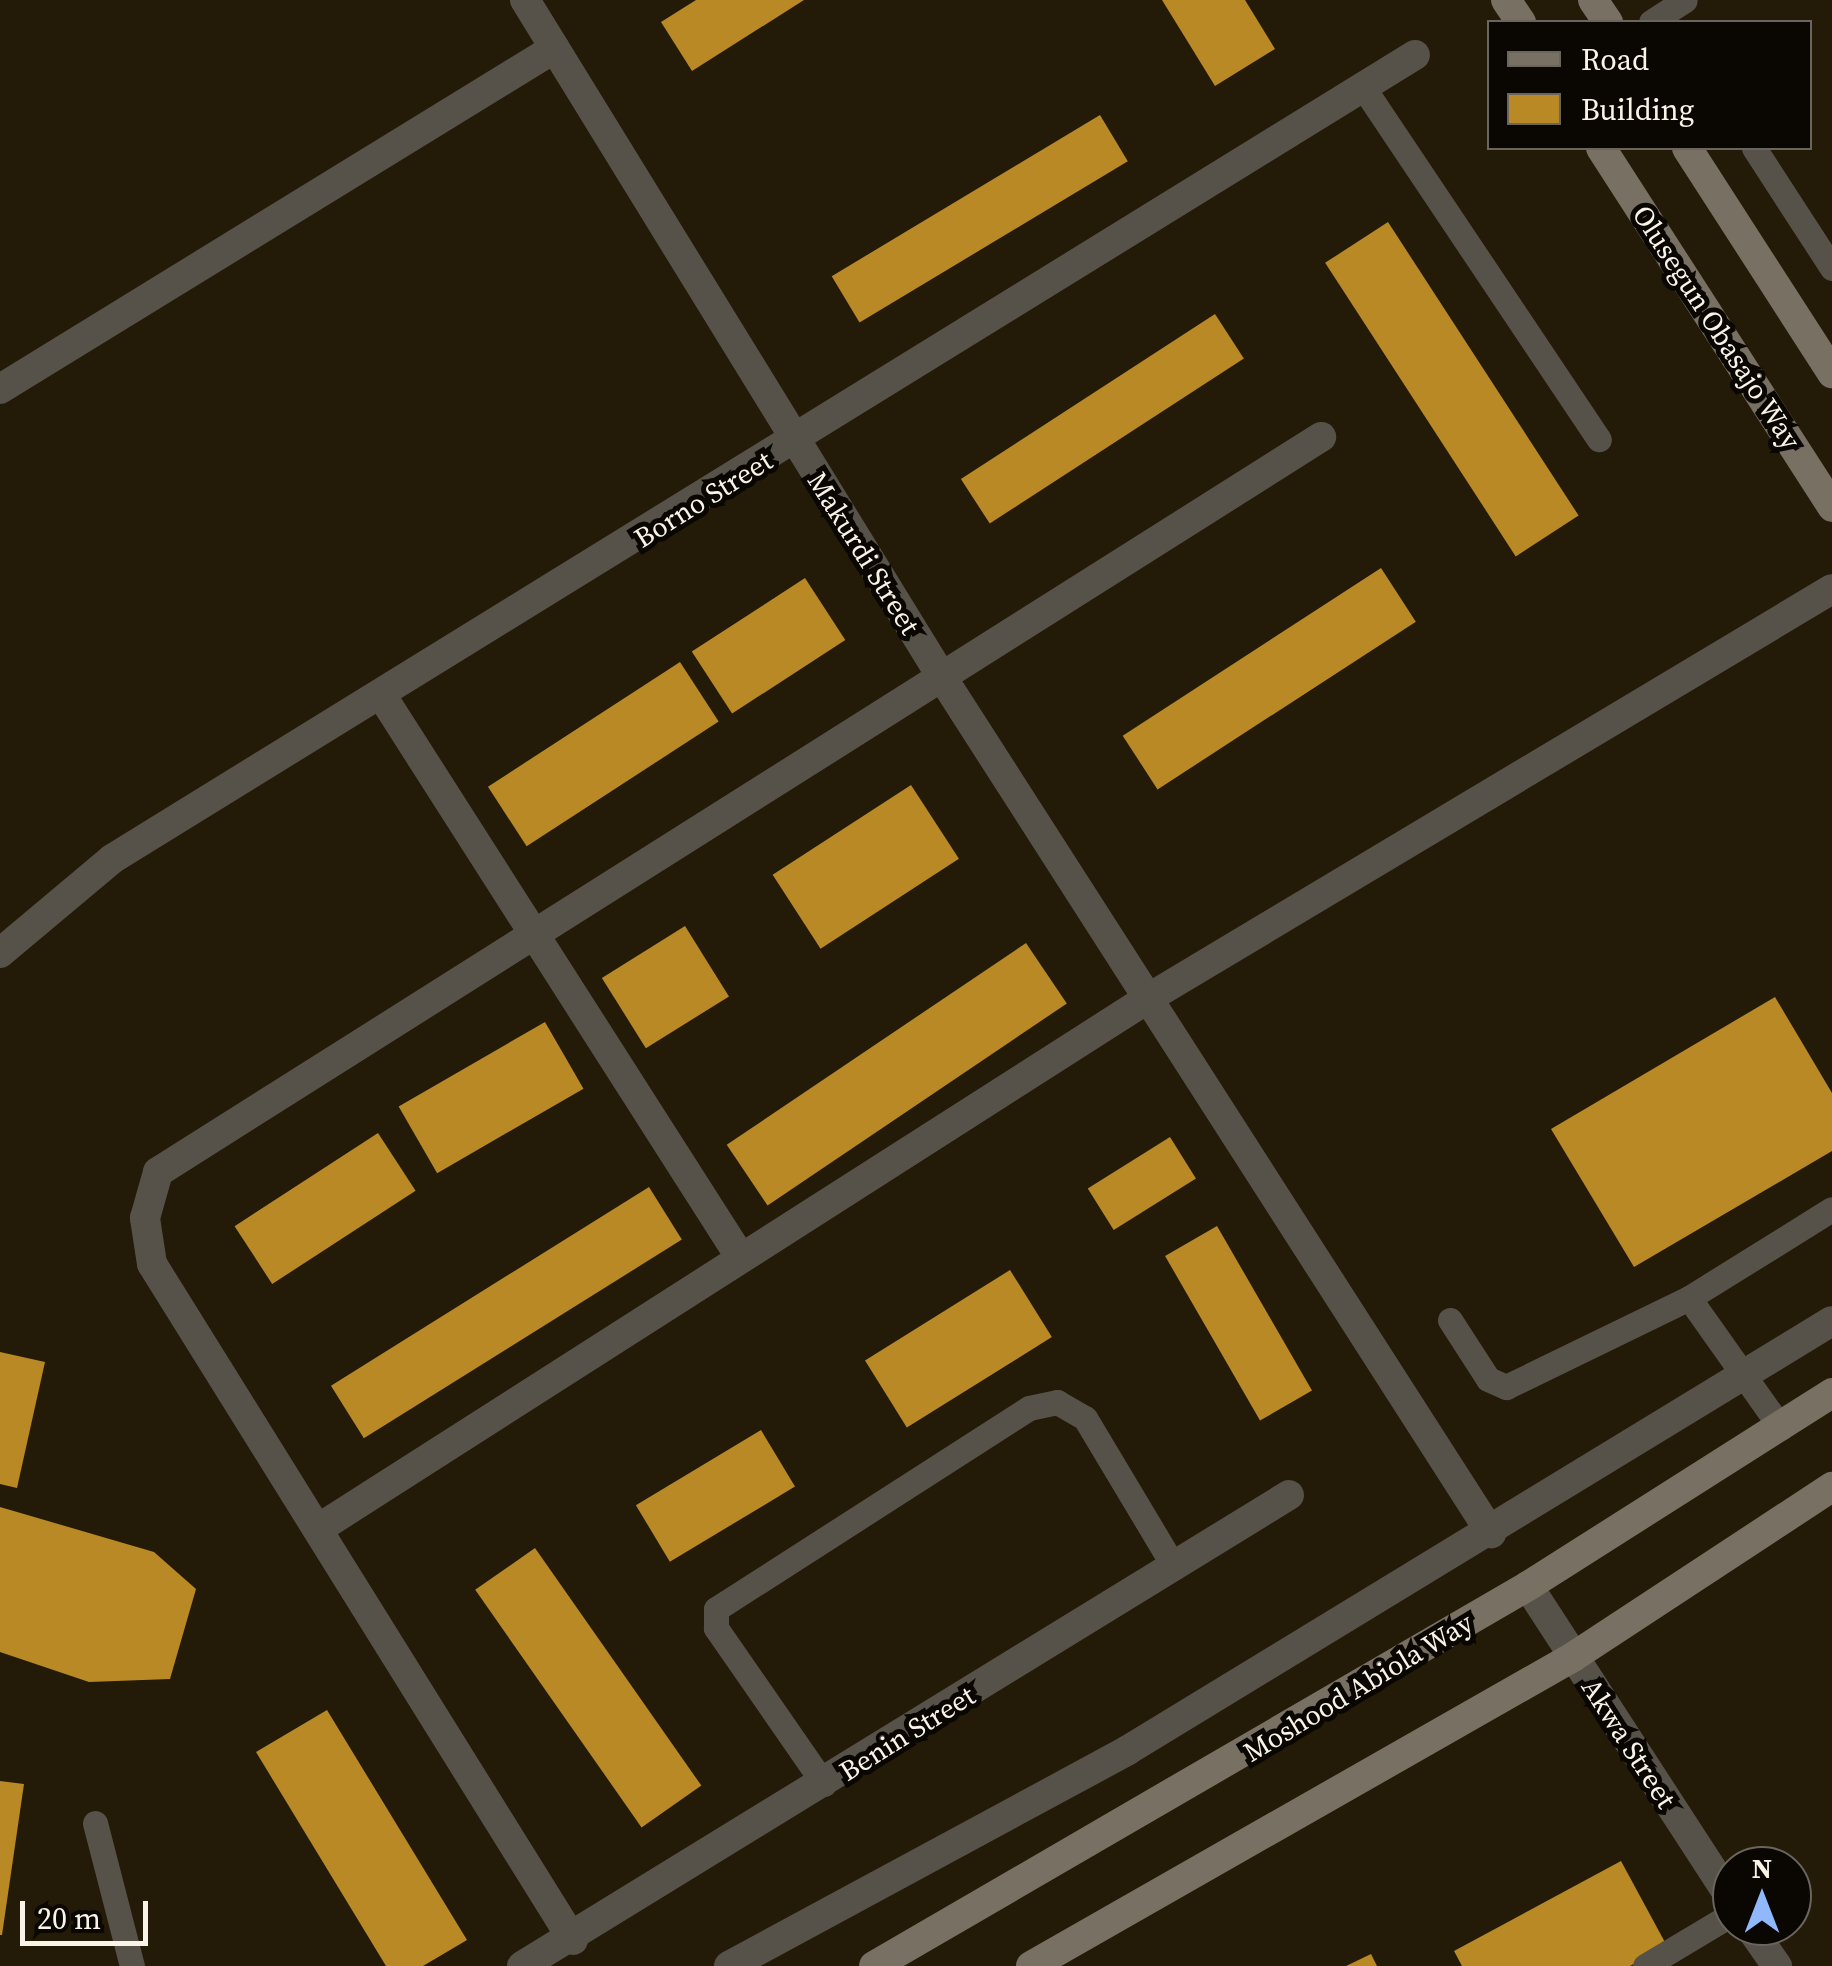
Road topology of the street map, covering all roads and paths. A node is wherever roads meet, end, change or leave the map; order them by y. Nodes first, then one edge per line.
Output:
1 (525, 0) edge
2 (556, 48) junction
3 (1415, 55) dead end
4 (1364, 87) junction
5 (1602, 150) edge
6 (1688, 150) edge
7 (1755, 150) edge
8 (1832, 268) edge
9 (1832, 374) edge
10 (0, 390) edge
11 (1321, 437) dead end
12 (1599, 438) dead end
13 (796, 442) junction
14 (1832, 507) edge
15 (1832, 589) edge
16 (940, 674) junction
17 (382, 696) junction
18 (532, 931) junction
19 (0, 954) edge
20 (1147, 1000) junction
21 (1832, 1209) edge
22 (741, 1258) junction
23 (1689, 1298) junction
24 (1450, 1320) dead end
25 (1832, 1321) edge
26 (1746, 1375) junction
27 (1832, 1393) edge
28 (1780, 1428) junction
29 (1832, 1487) edge
30 (1289, 1495) dead end
31 (318, 1528) junction
32 (1491, 1533) junction
33 (1174, 1567) junction
34 (1528, 1586) junction
35 (1573, 1657) junction
36 (824, 1784) junction
37 (95, 1823) dead end
38 (1712, 1869) edge
39 (1712, 1926) edge
40 (573, 1940) junction
41 (132, 1966) edge
42 (522, 1966) edge
43 (729, 1966) edge
44 (874, 1966) edge
45 (1031, 1966) edge
46 (1645, 1966) edge

1 - 2 street, Makurdi Street
2 - 10 street
2 - 13 street, Makurdi Street
3 - 4 street, Borno Street
4 - 12 lane
4 - 13 street, Borno Street
5 - 14 main road, Olusegun Obasajo Way
6 - 9 main road
7 - 8 lane
11 - 16 street
13 - 16 street, Makurdi Street
13 - 17 street, Borno Street
15 - 20 street
16 - 18 street
16 - 20 street, Makurdi Street
17 - 18 street
17 - 19 street, Borno Street
18 - 22 street
18 - 31 street
20 - 22 street
20 - 32 street, Makurdi Street
21 - 23 lane
22 - 31 street
23 - 24 lane
23 - 26 lane
25 - 26 street
26 - 28 lane
26 - 32 street
27 - 28 main road, Moshood Abiola Way
28 - 34 main road, Moshood Abiola Way
29 - 35 main road
30 - 33 street, Benin Street
31 - 40 street
32 - 43 street
33 - 36 street, Benin Street
33 - 36 lane
34 - 35 street, Akwa Street
34 - 44 main road, Moshood Abiola Way
35 - 38 street, Akwa Street
35 - 45 main road
36 - 40 street, Benin Street
37 - 41 lane
39 - 46 lane
40 - 42 street, Benin Street

